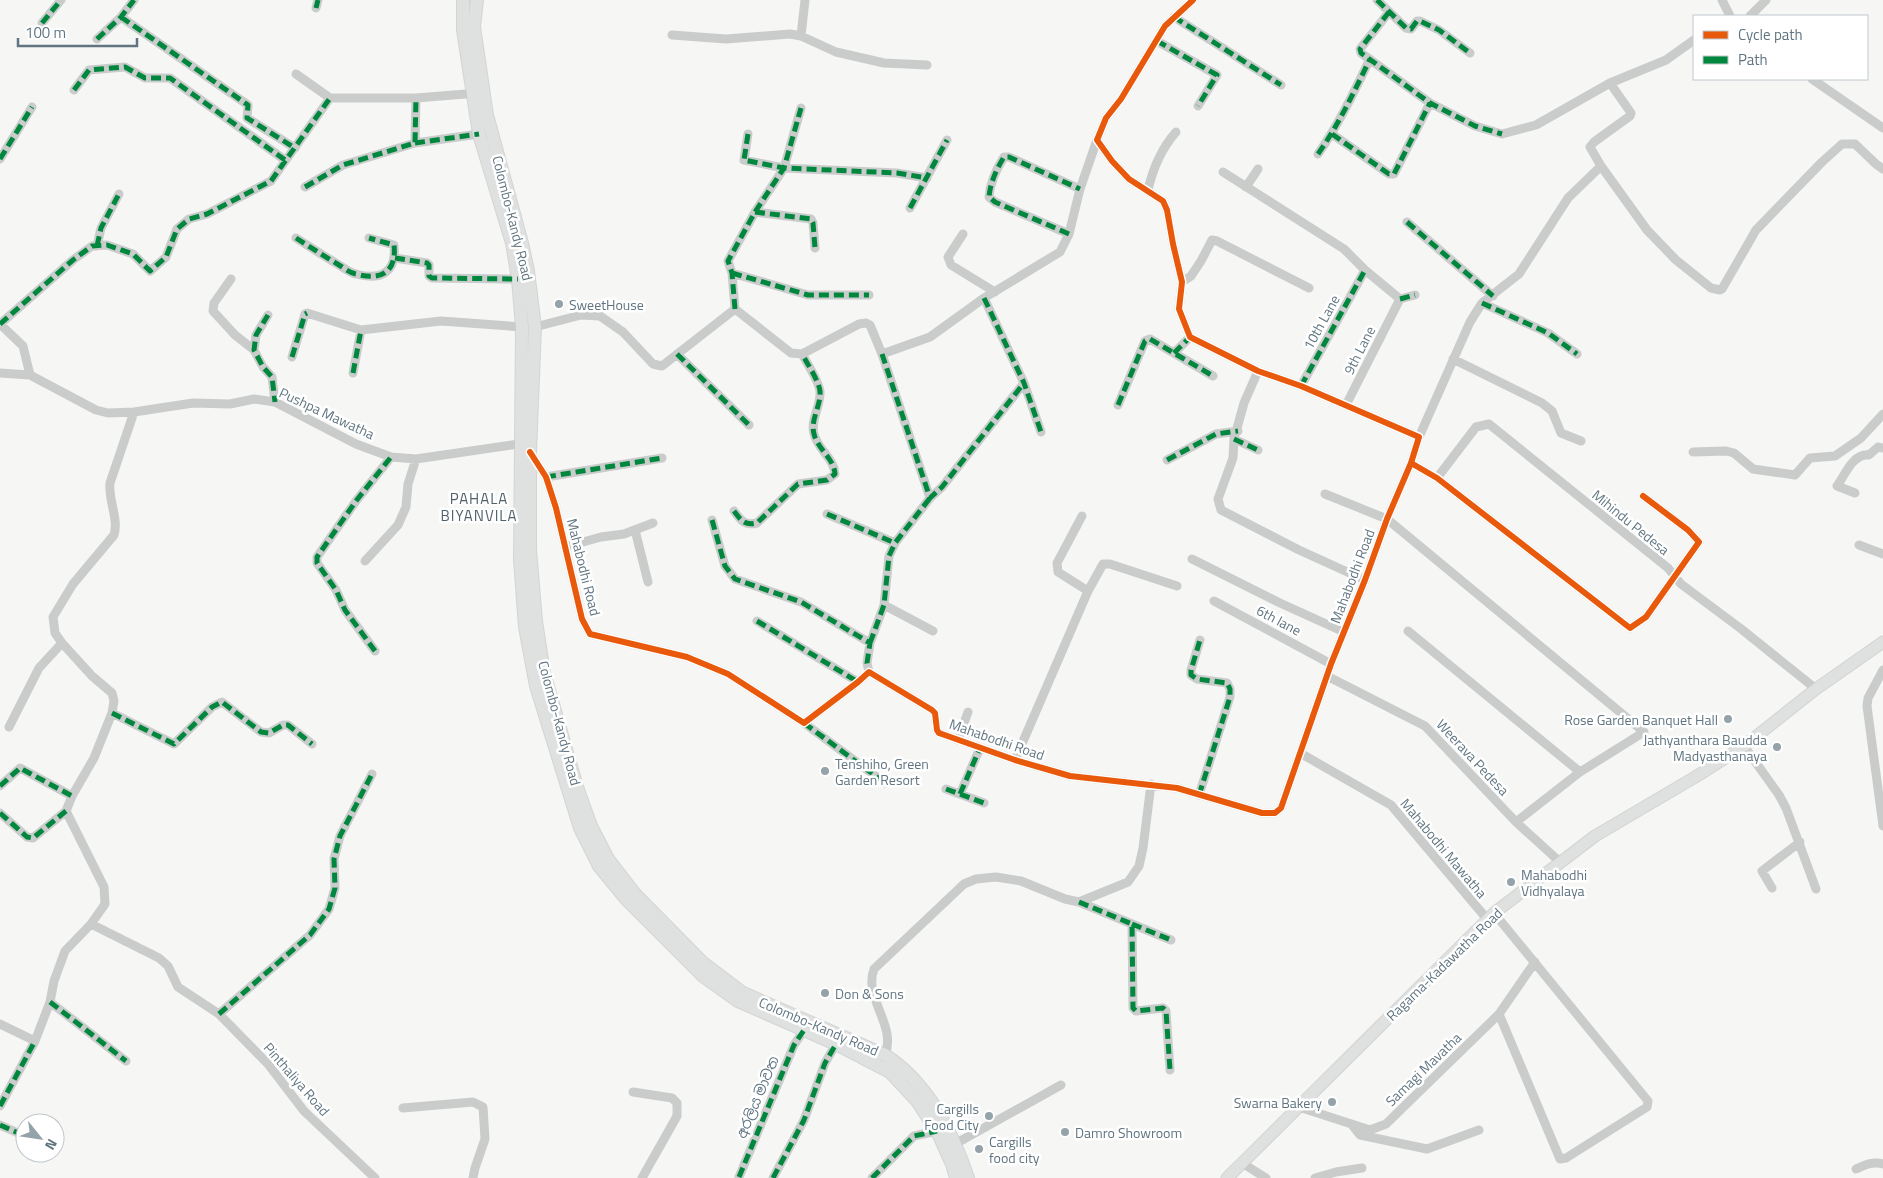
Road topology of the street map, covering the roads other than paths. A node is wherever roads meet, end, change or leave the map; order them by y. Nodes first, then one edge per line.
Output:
1 (61, 0) edge
2 (134, 0) edge
3 (463, 0) edge
4 (477, 0) edge
5 (805, 0) edge
6 (1193, 0) edge
7 (1377, 0) edge
8 (1722, 0) edge
9 (1766, 0) edge
10 (1389, 12) junction
11 (1729, 15) edge
12 (1751, 15) edge
13 (121, 17) junction
14 (1174, 17) junction
15 (42, 23) dead end
16 (672, 35) dead end
17 (801, 36) junction
18 (97, 40) dead end
19 (1157, 41) junction
20 (1693, 41) edge
21 (1470, 53) dead end
22 (1370, 59) junction
23 (927, 65) dead end
24 (296, 74) dead end
25 (1813, 80) edge
26 (1610, 83) junction
27 (1281, 85) dead end
28 (74, 90) dead end
29 (478, 93) junction
30 (330, 98) junction
31 (416, 98) junction
32 (1430, 103) junction
33 (1198, 106) dead end
34 (32, 107) dead end
35 (801, 108) dead end
36 (1883, 128) edge
37 (1176, 132) dead end
38 (479, 134) junction
39 (748, 134) dead end
40 (1332, 134) junction
41 (947, 140) dead end
42 (1097, 140) junction
43 (415, 143) junction
44 (295, 148) junction
45 (1318, 154) dead end
46 (0, 159) edge
47 (285, 160) junction
48 (1601, 166) junction
49 (784, 168) junction
50 (1258, 169) dead end
51 (1883, 169) edge
52 (1223, 172) dead end
53 (927, 178) junction
54 (305, 187) dead end
55 (1246, 187) junction
56 (1080, 189) junction
57 (1148, 190) junction
58 (119, 194) dead end
59 (910, 208) dead end
60 (755, 212) junction
61 (1407, 222) dead end
62 (962, 234) dead end
63 (1069, 234) junction
64 (296, 238) dead end
65 (368, 238) dead end
66 (97, 246) junction
67 (815, 248) dead end
68 (396, 258) junction
69 (1365, 270) junction
70 (732, 273) junction
71 (231, 279) dead end
72 (518, 279) junction
73 (1182, 282) junction
74 (1309, 288) dead end
75 (995, 292) junction
76 (869, 294) dead end
77 (1415, 296) dead end
78 (1493, 296) junction
79 (984, 298) junction
80 (1398, 303) junction
81 (1482, 303) junction
82 (735, 309) junction
83 (268, 315) dead end
84 (0, 324) edge
85 (529, 327) junction
86 (361, 330) junction
87 (1190, 337) junction
88 (254, 350) junction
89 (1174, 353) junction
90 (677, 354) junction
91 (802, 354) junction
92 (882, 354) junction
93 (1577, 354) dead end
94 (292, 358) dead end
95 (1453, 359) junction
96 (1258, 371) junction
97 (0, 373) edge
98 (352, 373) dead end
99 (30, 375) junction
100 (1213, 376) dead end
101 (1024, 383) junction
102 (1301, 386) junction
103 (275, 402) junction
104 (1118, 405) dead end
105 (1346, 405) junction
106 (134, 412) junction
107 (1883, 414) edge
108 (749, 425) dead end
109 (1041, 432) dead end
110 (1236, 435) junction
111 (1419, 437) junction
112 (1581, 441) dead end
113 (527, 446) junction
114 (1883, 448) edge
115 (1258, 450) dead end
116 (1693, 452) dead end
117 (391, 457) junction
118 (662, 458) dead end
119 (416, 459) junction
120 (1167, 460) dead end
121 (1411, 463) junction
122 (546, 477) junction
123 (1437, 478) junction
124 (1855, 493) dead end
125 (1325, 494) dead end
126 (1642, 496) dead end
127 (930, 498) junction
128 (734, 511) dead end
129 (827, 514) dead end
130 (1082, 516) dead end
131 (712, 520) dead end
132 (1387, 520) junction
133 (653, 523) dead end
134 (635, 530) junction
135 (896, 543) junction
136 (1859, 545) dead end
137 (565, 547) junction
138 (1883, 554) edge
139 (1192, 559) dead end
140 (365, 562) dead end
141 (1674, 576) junction
142 (1365, 580) junction
143 (648, 582) dead end
144 (1176, 586) dead end
145 (1088, 591) junction
146 (1214, 601) dead end
147 (884, 605) junction
148 (757, 621) dead end
149 (932, 631) dead end
150 (1408, 631) dead end
151 (1344, 632) junction
152 (1200, 640) dead end
153 (1883, 642) edge
154 (62, 643) junction
155 (870, 643) junction
156 (375, 651) dead end
157 (1331, 664) junction
158 (1883, 670) edge
159 (869, 672) junction
160 (1326, 676) junction
161 (858, 682) junction
162 (1816, 689) junction
163 (968, 712) dead end
164 (112, 713) junction
165 (804, 723) junction
166 (9, 727) dead end
167 (958, 740) junction
168 (312, 744) dead end
169 (1744, 746) junction
170 (980, 748) junction
171 (1300, 753) junction
172 (1015, 760) junction
173 (1580, 772) junction
174 (372, 774) dead end
175 (885, 783) dead end
176 (1151, 784) junction
177 (0, 786) edge
178 (946, 789) dead end
179 (960, 794) junction
180 (72, 796) junction
181 (1199, 796) junction
182 (984, 803) dead end
183 (66, 811) junction
184 (0, 813) edge
185 (1516, 822) junction
186 (1883, 826) edge
187 (1800, 842) junction
188 (1560, 862) junction
189 (1772, 888) dead end
190 (1816, 889) dead end
191 (1079, 902) junction
192 (1491, 916) junction
193 (92, 924) junction
194 (1132, 924) junction
195 (1171, 940) dead end
196 (1535, 962) junction
197 (50, 1002) junction
198 (219, 1014) junction
199 (1499, 1014) junction
200 (0, 1024) edge
201 (804, 1030) junction
202 (35, 1041) junction
203 (836, 1044) junction
204 (885, 1055) junction
205 (126, 1061) dead end
206 (1170, 1070) dead end
207 (1061, 1085) dead end
208 (633, 1092) dead end
209 (0, 1106) edge
210 (1299, 1107) junction
211 (403, 1108) dead end
212 (0, 1125) edge
213 (1352, 1125) junction
214 (1479, 1130) dead end
215 (937, 1131) junction
216 (15, 1132) edge
217 (955, 1144) junction
218 (1242, 1163) junction
219 (1883, 1164) edge
220 (1362, 1168) dead end
221 (1856, 1169) dead end
222 (739, 1177) edge
223 (375, 1178) edge
224 (473, 1178) edge
225 (642, 1178) edge
226 (773, 1178) edge
227 (872, 1178) edge
228 (956, 1178) edge
229 (968, 1178) edge
230 (1227, 1178) edge
231 (1266, 1178) edge
232 (1315, 1178) edge

1 - 15 street
2 - 13 street
3 - 29 highway, Colombo-Kandy Road
4 - 29 highway, Colombo-Kandy Road
5 - 17 street
6 - 14 street
7 - 10 street
8 - 11 street
9 - 12 street
10 - 21 street
10 - 22 street
13 - 18 street
13 - 44 street
14 - 19 street
14 - 27 street
16 - 17 street
17 - 23 street
19 - 33 street
19 - 42 street
20 - 26 street
22 - 32 street
22 - 40 street
24 - 30 street
25 - 36 street
26 - 32 street
26 - 48 street
28 - 47 street
29 - 31 street
29 - 38 highway, Colombo-Kandy Road
29 - 85 highway, Colombo-Kandy Road
30 - 31 street
30 - 44 street
31 - 43 street
32 - 40 street
34 - 46 street
35 - 49 street
37 - 57 street
38 - 43 street
38 - 72 highway, Colombo-Kandy Road
39 - 49 street
40 - 45 street
41 - 53 street
42 - 56 street
42 - 57 street
43 - 54 street
44 - 47 street
47 - 66 street
48 - 51 street
48 - 78 street
49 - 53 street
49 - 60 street
50 - 55 street
52 - 55 street
53 - 59 street
55 - 69 street
56 - 63 street
56 - 63 street
57 - 73 street
58 - 66 street
60 - 67 street
60 - 70 street
61 - 78 street
62 - 75 street
63 - 75 street
64 - 68 street
65 - 68 street
66 - 84 street
68 - 72 street
69 - 80 street
69 - 102 street, 10th Lane
70 - 76 street
70 - 82 street
71 - 88 street
72 - 85 highway, Colombo-Kandy Road
73 - 74 street
73 - 87 street
75 - 79 street
77 - 80 street
78 - 81 street
79 - 92 street
79 - 101 street
80 - 105 street, 9th Lane
81 - 93 street
81 - 95 street, Mahabodhi Road
82 - 90 street
82 - 91 street
83 - 88 street
84 - 99 street
85 - 86 street
85 - 90 street
85 - 113 highway, Colombo-Kandy Road
86 - 94 street
86 - 98 street
87 - 89 street
87 - 96 street
88 - 103 street
89 - 100 street
89 - 104 street
90 - 108 street
91 - 92 street
91 - 128 street
92 - 127 street
95 - 111 street, Mahabodhi Road
95 - 112 street
96 - 102 street
96 - 110 street
97 - 99 street, Pushpa Mawatha
99 - 106 street, Pushpa Mawatha
101 - 109 street
101 - 127 street
102 - 105 street
103 - 106 street, Pushpa Mawatha
103 - 117 street, Pushpa Mawatha
105 - 111 street
106 - 154 street
107 - 116 street
110 - 115 street
110 - 120 street
110 - 142 street
111 - 121 street, Mahabodhi Road
113 - 119 street, Pushpa Mawatha
113 - 122 street, Mahabodhi Road
113 - 201 highway, Colombo-Kandy Road
113 - 204 highway, Colombo-Kandy Road
114 - 124 street
117 - 119 street, Pushpa Mawatha
117 - 156 street
118 - 122 street
119 - 140 street
121 - 123 street
121 - 132 street, Mahabodhi Road
122 - 137 street, Mahabodhi Road
123 - 141 street
123 - 141 street, Mihindu Pedesa
125 - 132 street
126 - 141 street
127 - 135 street
129 - 135 street
130 - 145 street
131 - 155 street
132 - 142 street, Mahabodhi Road
132 - 173 street
133 - 134 street
134 - 137 street
134 - 143 street
135 - 147 street
136 - 138 street
137 - 165 street, Mahabodhi Road
139 - 151 street
141 - 162 street, Mihindu Pedesa
142 - 151 street, Mahabodhi Road
144 - 145 street
145 - 172 street
146 - 157 street, 6th lane
147 - 149 street
147 - 155 street
148 - 161 street
150 - 173 street
151 - 157 street, Mahabodhi Road
152 - 181 street
153 - 162 main road, Ragama-Kadawatha Road
154 - 164 street
154 - 166 street
155 - 159 street
157 - 160 street, Mahabodhi Road
158 - 186 street
159 - 161 street
159 - 167 street, Mahabodhi Road
160 - 171 street, Mahabodhi Road
160 - 185 street, Weerava Pedesa
161 - 165 street
162 - 169 main road, Ragama-Kadawatha Road
163 - 167 street
164 - 168 street
164 - 180 street
165 - 175 street
167 - 170 street, Mahabodhi Road
169 - 187 street
169 - 188 main road, Ragama-Kadawatha Road
170 - 172 street, Mahabodhi Road
170 - 179 street
171 - 181 street, Mahabodhi Road
171 - 192 street, Mahabodhi Mawatha
172 - 176 street, Mahabodhi Road
173 - 185 street
174 - 198 street
176 - 181 street, Mahabodhi Road
176 - 191 street
177 - 180 street
178 - 179 street
179 - 182 street
180 - 183 street
183 - 184 street
183 - 193 street
185 - 188 street, Weerava Pedesa
187 - 189 street
187 - 190 street
188 - 192 main road, Ragama-Kadawatha Road
191 - 194 street
191 - 204 street
192 - 196 street, Mahabodhi Mawatha
192 - 210 main road, Ragama-Kadawatha Road
193 - 197 street
193 - 198 street, Pinthaliya Road
194 - 195 street
194 - 206 street
196 - 199 street, Samagi Mavatha
196 - 199 street, Mahabodhi Mawatha
197 - 202 street
197 - 205 street
198 - 223 street, Pinthaliya Road
199 - 213 street, Samagi Mavatha
200 - 202 street
201 - 203 highway, Colombo-Kandy Road
201 - 222 street, අරලිය මාවත
202 - 209 street
203 - 215 highway, Colombo-Kandy Road
203 - 226 street
204 - 217 highway, Colombo-Kandy Road
207 - 217 street
208 - 225 street
210 - 213 street, Samagi Mavatha
210 - 218 main road, Ragama-Kadawatha Road
211 - 224 street
212 - 216 street
213 - 214 street
215 - 227 street
215 - 228 highway, Colombo-Kandy Road
217 - 229 highway, Colombo-Kandy Road
218 - 230 main road, Ragama-Kadawatha Road
218 - 231 street
219 - 221 street
220 - 232 street

